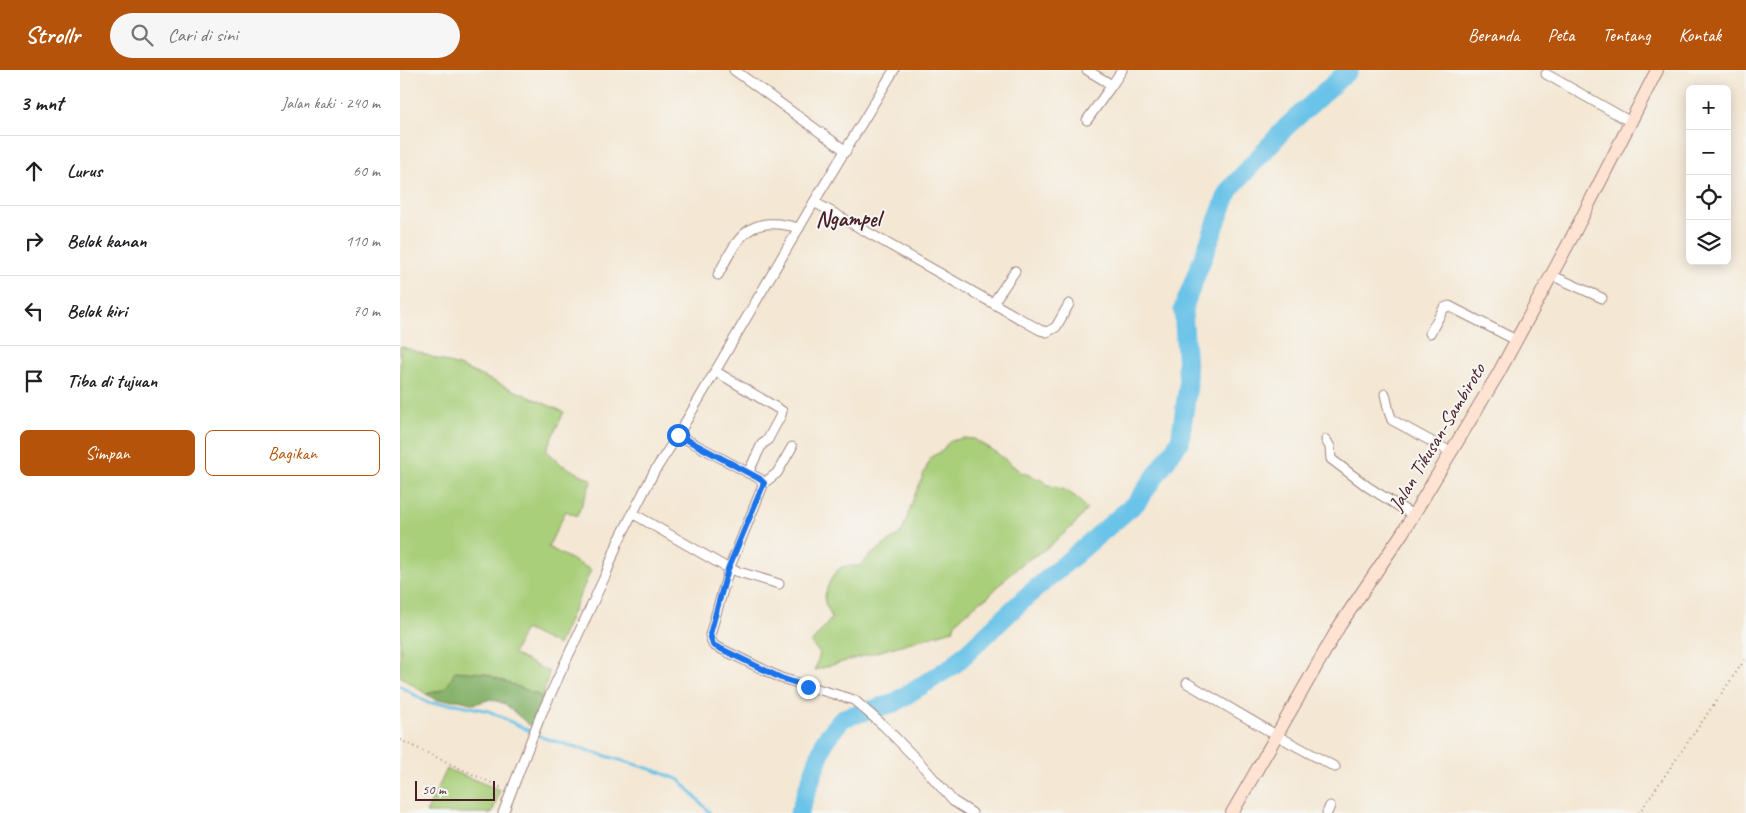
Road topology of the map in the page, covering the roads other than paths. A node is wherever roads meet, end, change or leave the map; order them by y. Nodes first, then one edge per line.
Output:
1 (734, 70) edge
2 (894, 70) edge
3 (1087, 70) edge
4 (1122, 70) edge
5 (1656, 70) edge
6 (1546, 74) dead end
7 (1112, 85) junction
8 (1087, 120) dead end
9 (1629, 122) junction
10 (846, 150) junction
11 (814, 202) junction
12 (799, 228) junction
13 (1015, 271) dead end
14 (1550, 274) junction
15 (718, 275) dead end
16 (1602, 298) dead end
17 (993, 303) junction
18 (1069, 304) dead end
19 (1430, 333) dead end
20 (1516, 340) junction
21 (715, 371) junction
22 (1385, 394) dead end
23 (678, 435) junction
24 (1326, 440) dead end
25 (792, 447) dead end
26 (1451, 452) junction
27 (748, 473) junction
28 (764, 483) junction
29 (632, 513) junction
30 (1413, 515) junction
31 (728, 569) junction
32 (778, 584) dead end
33 (1187, 683) dead end
34 (1276, 735) junction
35 (1336, 767) dead end
36 (503, 813) edge
37 (972, 813) edge
38 (1232, 813) edge

1 - 10 street
2 - 10 street
3 - 7 street
4 - 7 street
5 - 9 street, Jalan Tikusan-Sambiroto
6 - 9 street
7 - 8 street
9 - 14 street, Jalan Tikusan-Sambiroto
10 - 11 street
11 - 12 street
11 - 17 street
12 - 15 street
12 - 21 street
13 - 17 street
14 - 16 street
14 - 20 street, Jalan Tikusan-Sambiroto
17 - 18 street
19 - 20 street
20 - 26 street, Jalan Tikusan-Sambiroto
21 - 23 street
21 - 27 street
22 - 26 street
23 - 27 street
23 - 29 street
24 - 30 street
25 - 28 street
26 - 30 street, Jalan Tikusan-Sambiroto
27 - 28 street
28 - 31 street
29 - 31 street
29 - 36 street
30 - 34 street, Jalan Tikusan-Sambiroto
31 - 32 street
31 - 37 street
33 - 34 street
34 - 35 street
34 - 38 street, Jalan Tikusan-Sambiroto

